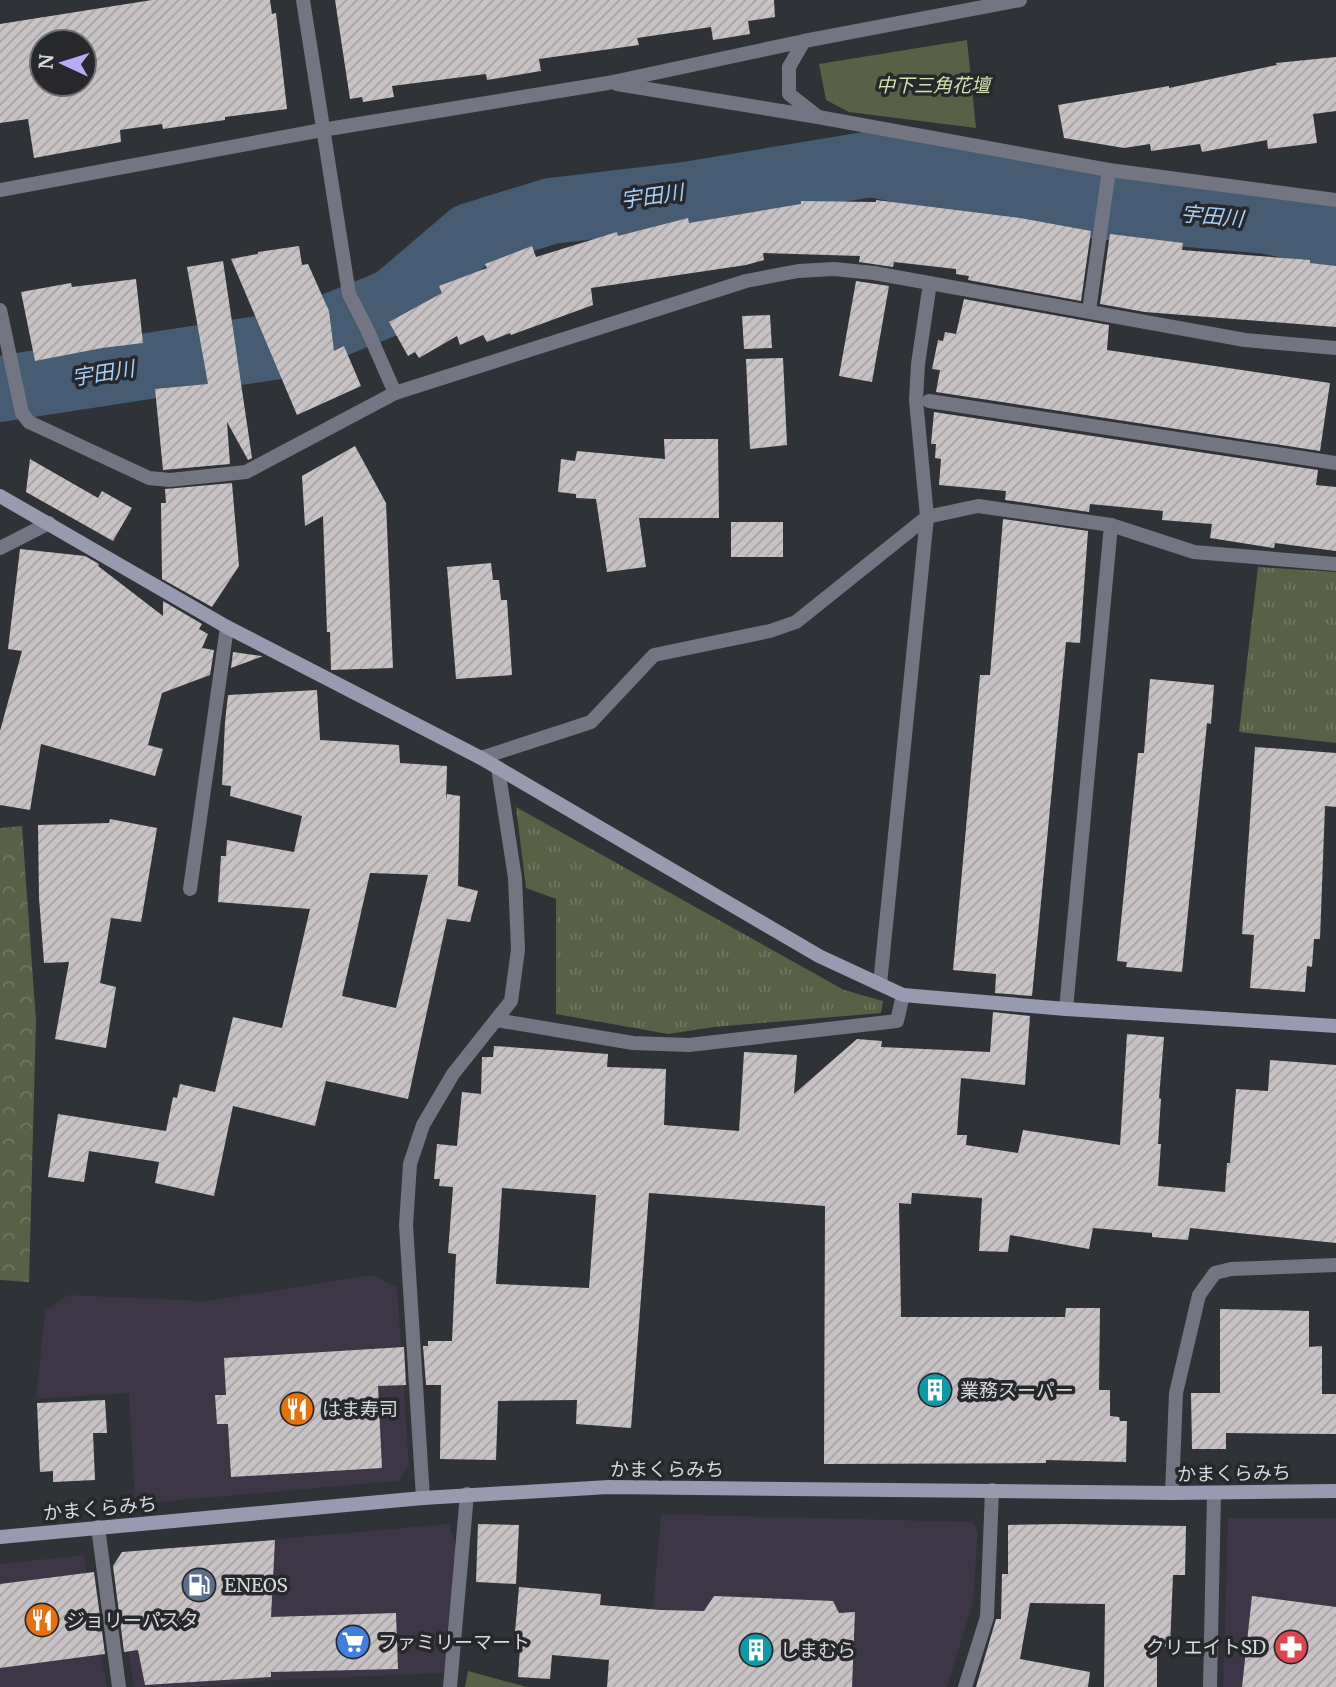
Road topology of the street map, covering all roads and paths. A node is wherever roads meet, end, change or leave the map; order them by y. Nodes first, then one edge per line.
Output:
1 (303, 0) edge
2 (1020, 0) edge
3 (959, 6) edge
4 (804, 41) junction
5 (608, 83) junction
6 (818, 117) junction
7 (322, 130) junction
8 (1109, 170) junction
9 (0, 190) edge
10 (1336, 200) edge
11 (930, 283) junction
12 (0, 310) edge
13 (1090, 311) junction
14 (1336, 348) edge
15 (395, 394) junction
16 (929, 401) dead end
17 (1336, 463) edge
18 (0, 496) edge
19 (927, 517) junction
20 (49, 523) junction
21 (1111, 525) junction
22 (0, 548) edge
23 (1336, 564) edge
24 (227, 627) junction
25 (481, 758) junction
26 (498, 768) junction
27 (190, 889) dead end
28 (880, 984) junction
29 (903, 995) junction
30 (1066, 1009) junction
31 (496, 1020) junction
32 (1336, 1026) edge
33 (1336, 1265) edge
34 (992, 1490) junction
35 (1336, 1490) edge
36 (1172, 1493) junction
37 (1213, 1493) junction
38 (467, 1494) junction
39 (423, 1498) junction
40 (98, 1527) junction
41 (0, 1537) edge
42 (119, 1687) edge
43 (450, 1687) edge
44 (965, 1687) edge
45 (1210, 1687) edge

1 - 7 street
2 - 3 street
3 - 4 street
4 - 5 street
4 - 6 street
5 - 6 street
5 - 7 street
6 - 8 street
7 - 9 street
7 - 15 street
8 - 10 street
8 - 13 street
11 - 13 street
11 - 15 street
11 - 19 street
12 - 15 street
13 - 14 street
16 - 17 street
18 - 20 street
19 - 21 street
19 - 25 street
19 - 28 street
20 - 22 street
20 - 24 street
21 - 23 street
21 - 30 street
24 - 25 street
24 - 27 street
25 - 26 street
26 - 28 street
26 - 31 street
28 - 29 street
29 - 30 street
29 - 31 street
30 - 32 street
31 - 39 street
33 - 36 street
34 - 36 street, かまくらみち
34 - 38 street, かまくらみち
34 - 44 street
35 - 37 street, かまくらみち
36 - 37 street, かまくらみち
37 - 45 street
38 - 39 street, かまくらみち
38 - 43 street
39 - 40 street, かまくらみち
40 - 41 street, かまくらみち
40 - 42 street

